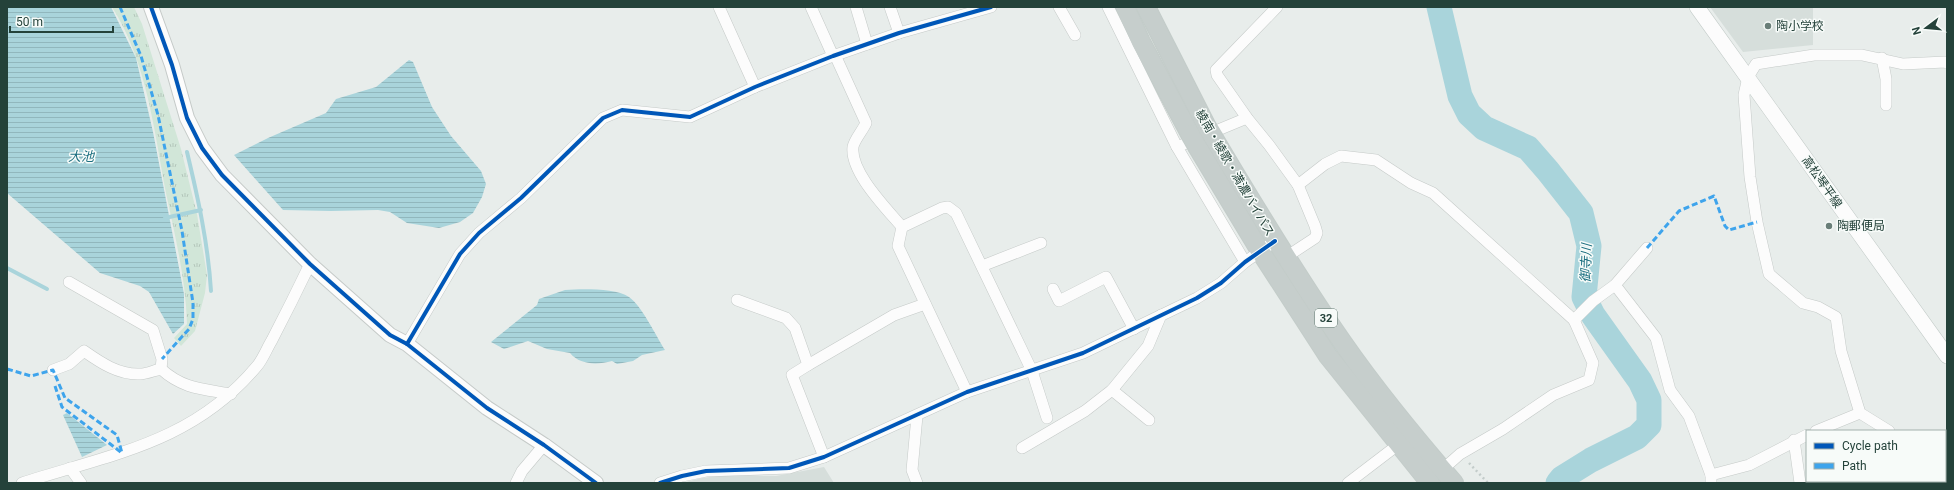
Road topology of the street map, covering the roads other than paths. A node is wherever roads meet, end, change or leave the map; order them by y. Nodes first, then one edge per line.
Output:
1 (151, 7) edge
2 (719, 7) edge
3 (811, 7) edge
4 (856, 7) edge
5 (890, 7) edge
6 (991, 7) edge
7 (1059, 7) edge
8 (1108, 7) edge
9 (1125, 7) edge
10 (1146, 7) edge
11 (1277, 7) edge
12 (1698, 7) edge
13 (953, 12) edge
14 (899, 33) junction
15 (1075, 35) dead end
16 (867, 44) junction
17 (834, 56) junction
18 (1882, 58) junction
19 (1947, 63) edge
20 (1748, 77) junction
21 (755, 87) junction
22 (1886, 105) dead end
23 (1247, 118) junction
24 (1178, 147) junction
25 (1298, 185) junction
26 (902, 227) junction
27 (1276, 241) junction
28 (1040, 243) dead end
29 (1647, 248) dead end
30 (1260, 251) junction
31 (1286, 258) junction
32 (1245, 262) junction
33 (310, 264) junction
34 (982, 266) junction
35 (69, 282) dead end
36 (1615, 285) junction
37 (1053, 289) dead end
38 (737, 300) dead end
39 (925, 304) junction
40 (1161, 315) junction
41 (1574, 320) junction
42 (1134, 328) junction
43 (407, 344) junction
44 (1947, 356) edge
45 (808, 365) junction
46 (162, 368) junction
47 (53, 370) dead end
48 (1032, 372) junction
49 (1112, 390) junction
50 (967, 392) junction
51 (232, 394) junction
52 (1860, 413) junction
53 (917, 416) junction
54 (1047, 418) dead end
55 (1149, 420) dead end
56 (1818, 430) edge
57 (1887, 430) edge
58 (1806, 435) edge
59 (1405, 440) junction
60 (1794, 440) junction
61 (544, 445) junction
62 (1022, 448) dead end
63 (824, 457) junction
64 (70, 468) junction
65 (1442, 470) junction
66 (1711, 479) edge
67 (22, 483) edge
68 (81, 483) edge
69 (516, 483) edge
70 (596, 483) edge
71 (660, 483) edge
72 (918, 483) edge
73 (1348, 483) edge
74 (1430, 483) edge
75 (1454, 483) edge
76 (1800, 483) edge

1 - 33 street
2 - 21 street
3 - 17 street
4 - 16 street
5 - 14 street
6 - 13 street
7 - 15 street
8 - 24 street
9 - 30 highway, 綾南・綾歌・満濃バイパス / 32
10 - 27 highway, 綾南・綾歌・満濃バイパス / 32
11 - 23 street
12 - 20 main road, 高松琴平線
13 - 14 street
14 - 16 street
16 - 17 street
17 - 21 street
17 - 26 street
18 - 19 street
18 - 20 street
18 - 22 street
20 - 44 main road, 高松琴平線
20 - 52 street
21 - 43 street
23 - 24 street
23 - 25 street
24 - 32 street
25 - 31 street
25 - 41 street
26 - 34 street
26 - 39 street
27 - 30 street
27 - 31 highway, 綾南・綾歌・満濃バイパス / 32
28 - 34 street
29 - 36 street
30 - 32 street
30 - 59 highway, 綾南・綾歌・満濃バイパス / 32
31 - 59 highway, 綾南・綾歌・満濃バイパス / 32
32 - 40 street
33 - 43 street
33 - 51 street
34 - 48 street
35 - 46 street
36 - 41 street
36 - 66 street
37 - 42 street
38 - 45 street
39 - 45 street
39 - 50 street
40 - 42 street
40 - 49 street
41 - 65 street
42 - 48 street
43 - 61 street
45 - 63 street
46 - 47 street
46 - 51 street
48 - 50 street
48 - 54 street
49 - 55 street
49 - 62 street
50 - 53 street
51 - 64 street
52 - 56 street
52 - 57 street
53 - 63 street
53 - 72 street
58 - 60 street
59 - 65 highway, 綾南・綾歌・満濃バイパス / 32
59 - 73 street
59 - 74 highway, 綾南・綾歌・満濃バイパス / 32
60 - 66 street
60 - 76 street
61 - 69 street
61 - 70 street
63 - 71 street
64 - 67 street
64 - 68 street
65 - 75 highway, 綾南・綾歌・満濃バイパス / 32

